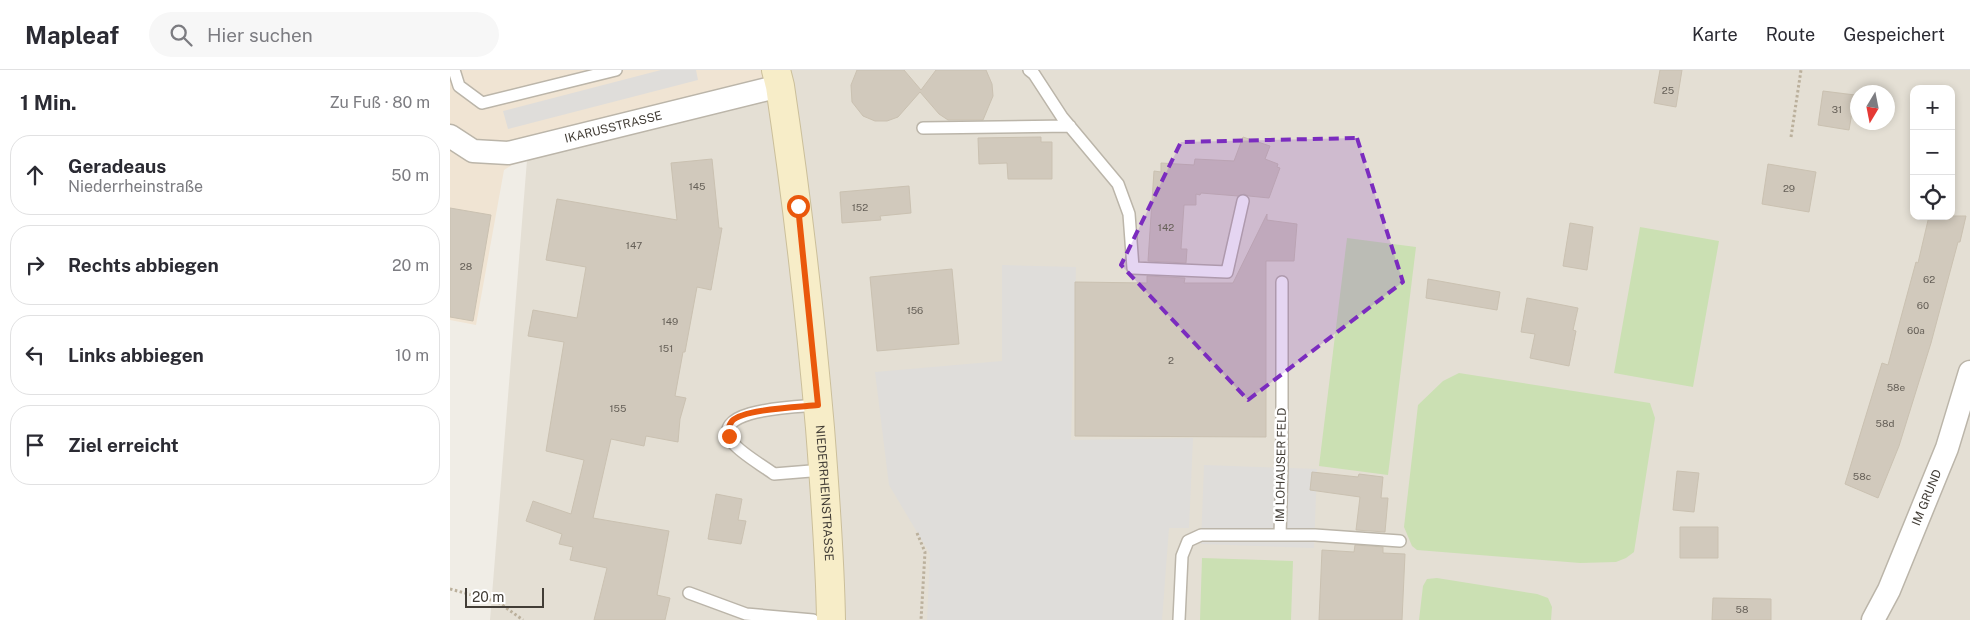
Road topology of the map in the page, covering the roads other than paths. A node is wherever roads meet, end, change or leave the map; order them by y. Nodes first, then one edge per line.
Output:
1 (454, 70) edge
2 (616, 70) edge
3 (1029, 70) edge
4 (778, 78) edge
5 (1070, 126) junction
6 (923, 128) dead end
7 (450, 136) edge
8 (1243, 201) dead end
9 (1282, 282) dead end
10 (1970, 372) edge
11 (818, 405) junction
12 (823, 470) junction
13 (1280, 535) junction
14 (1400, 541) dead end
15 (689, 593) dead end
16 (813, 620) edge
17 (831, 620) edge
18 (1179, 620) edge
19 (1874, 620) edge

1 - 2 lane
3 - 5 lane
4 - 7 street, IKARUSSTRASSE
4 - 11 street, NIEDERRHEINSTRASSE
5 - 6 lane
5 - 8 lane
9 - 13 lane, IM LOHAUSER FELD
10 - 19 street, IM GRUND
11 - 12 street, NIEDERRHEINSTRASSE
11 - 12 lane
12 - 17 street, NIEDERRHEINSTRASSE
13 - 14 lane
13 - 18 lane, IM LOHAUSER FELD
15 - 16 lane

